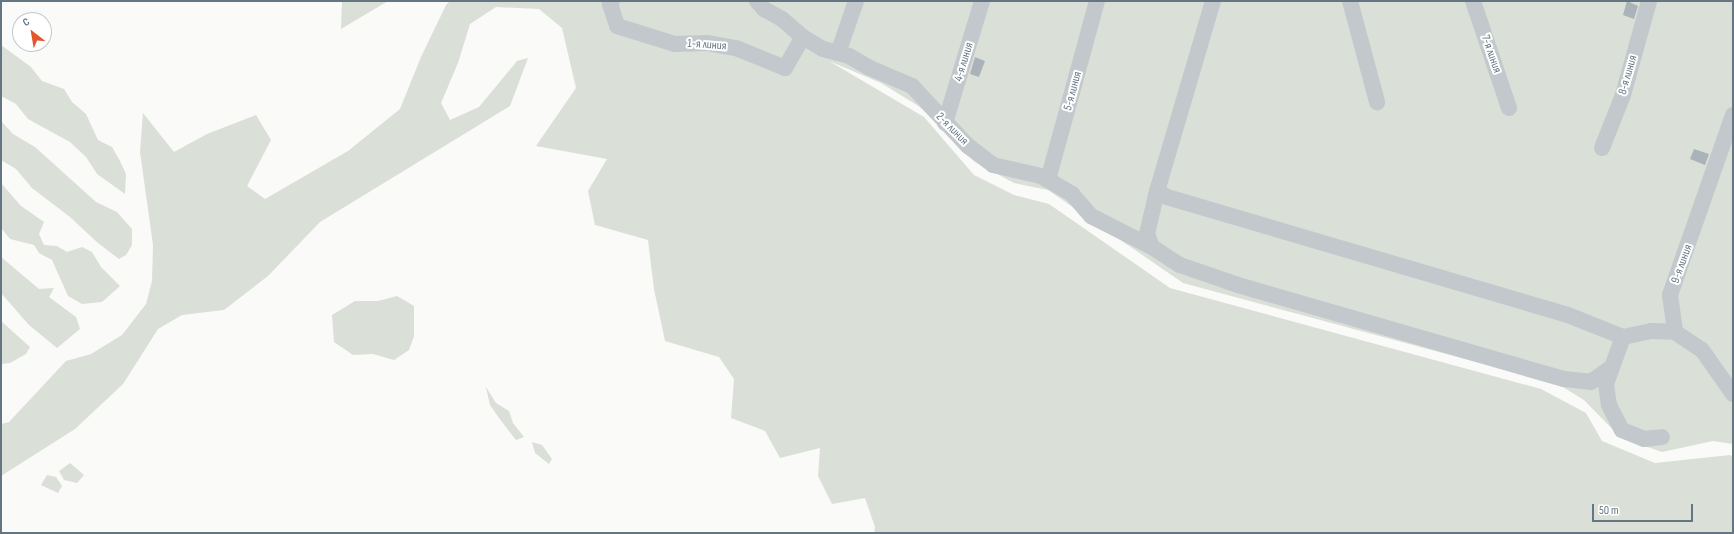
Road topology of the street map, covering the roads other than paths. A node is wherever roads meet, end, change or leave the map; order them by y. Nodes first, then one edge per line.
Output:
1 (612, 1) edge
2 (757, 1) edge
3 (856, 1) edge
4 (982, 1) edge
5 (1097, 1) edge
6 (1213, 1) edge
7 (1350, 1) edge
8 (1473, 1) edge
9 (1649, 1) edge
10 (803, 37) junction
11 (838, 53) junction
12 (1377, 102) dead end
13 (1509, 108) dead end
14 (1733, 115) edge
15 (945, 123) junction
16 (1602, 148) dead end
17 (1048, 180) junction
18 (1157, 191) junction
19 (1152, 247) junction
20 (1675, 332) junction
21 (1623, 337) junction
22 (1609, 369) junction
23 (1733, 394) edge
24 (1662, 437) dead end

1 - 10 street, 1-я линия
2 - 10 street, 2-я линия
3 - 11 street
4 - 15 street, 4-я линия
5 - 17 street, 5-я линия
6 - 18 street
7 - 12 street
8 - 13 street, 7-я линия
9 - 16 street, 8-я линия
10 - 11 street, 2-я линия
11 - 15 street, 2-я линия
14 - 20 street, 9-я линия
15 - 17 street, 2-я линия
17 - 19 street, 2-я линия
18 - 19 street
18 - 21 street
19 - 22 street, 2-я линия
20 - 21 street
20 - 23 street
21 - 22 street
22 - 24 street

